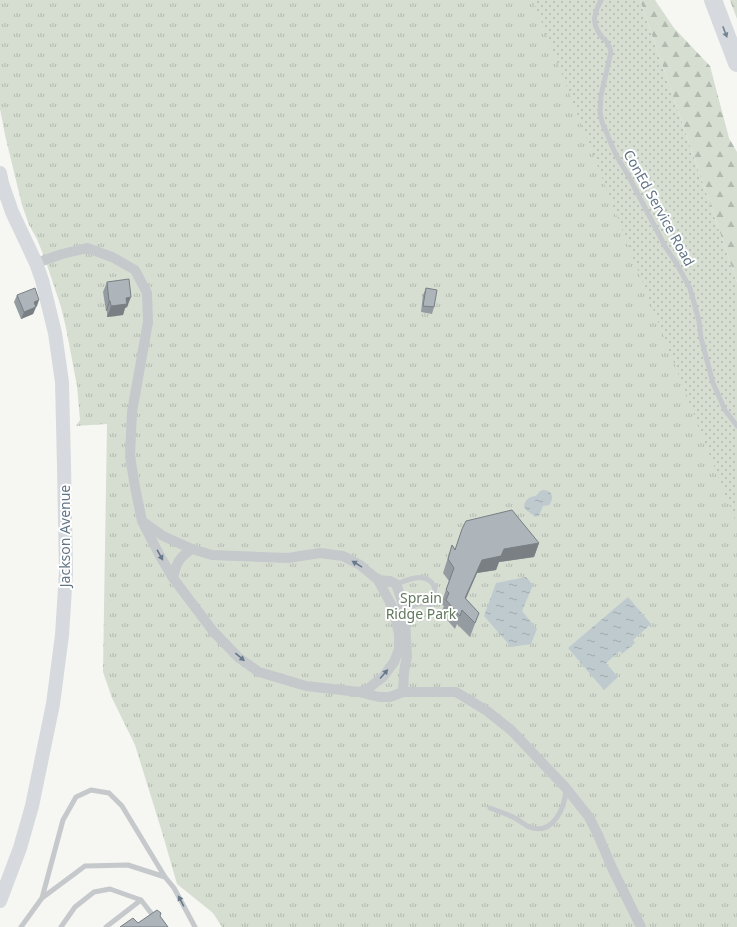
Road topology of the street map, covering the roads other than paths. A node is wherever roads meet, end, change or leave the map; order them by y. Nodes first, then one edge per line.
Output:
1 (601, 0) edge
2 (713, 0) edge
3 (737, 63) edge
4 (0, 173) edge
5 (36, 263) junction
6 (737, 426) edge
7 (142, 521) junction
8 (192, 549) junction
9 (173, 578) junction
10 (378, 580) junction
11 (396, 584) junction
12 (404, 610) junction
13 (359, 692) junction
14 (403, 692) junction
15 (566, 788) junction
16 (490, 808) dead end
17 (165, 877) junction
18 (2, 897) edge
19 (42, 898) junction
20 (141, 900) junction
21 (21, 927) edge
22 (60, 927) edge
23 (106, 927) edge
24 (162, 927) edge
25 (195, 927) edge
26 (641, 927) edge

1 - 6 lane, ConEd Service Road
2 -> 3 highway
4 - 5 main road, Jackson Avenue
5 - 7 street
5 - 18 main road, Jackson Avenue
7 - 8 street
7 -> 9 street
8 - 9 street
10 -> 8 street
9 -> 13 street
10 - 11 street
13 -> 10 street
11 - 12 street
11 - 12 lane
12 - 14 street
13 - 14 street
14 - 15 street
15 - 16 lane
15 - 26 street
17 - 19 lane
17 - 19 lane
25 -> 17 lane
19 - 21 lane
20 - 22 lane
20 - 23 lane
20 - 24 lane

